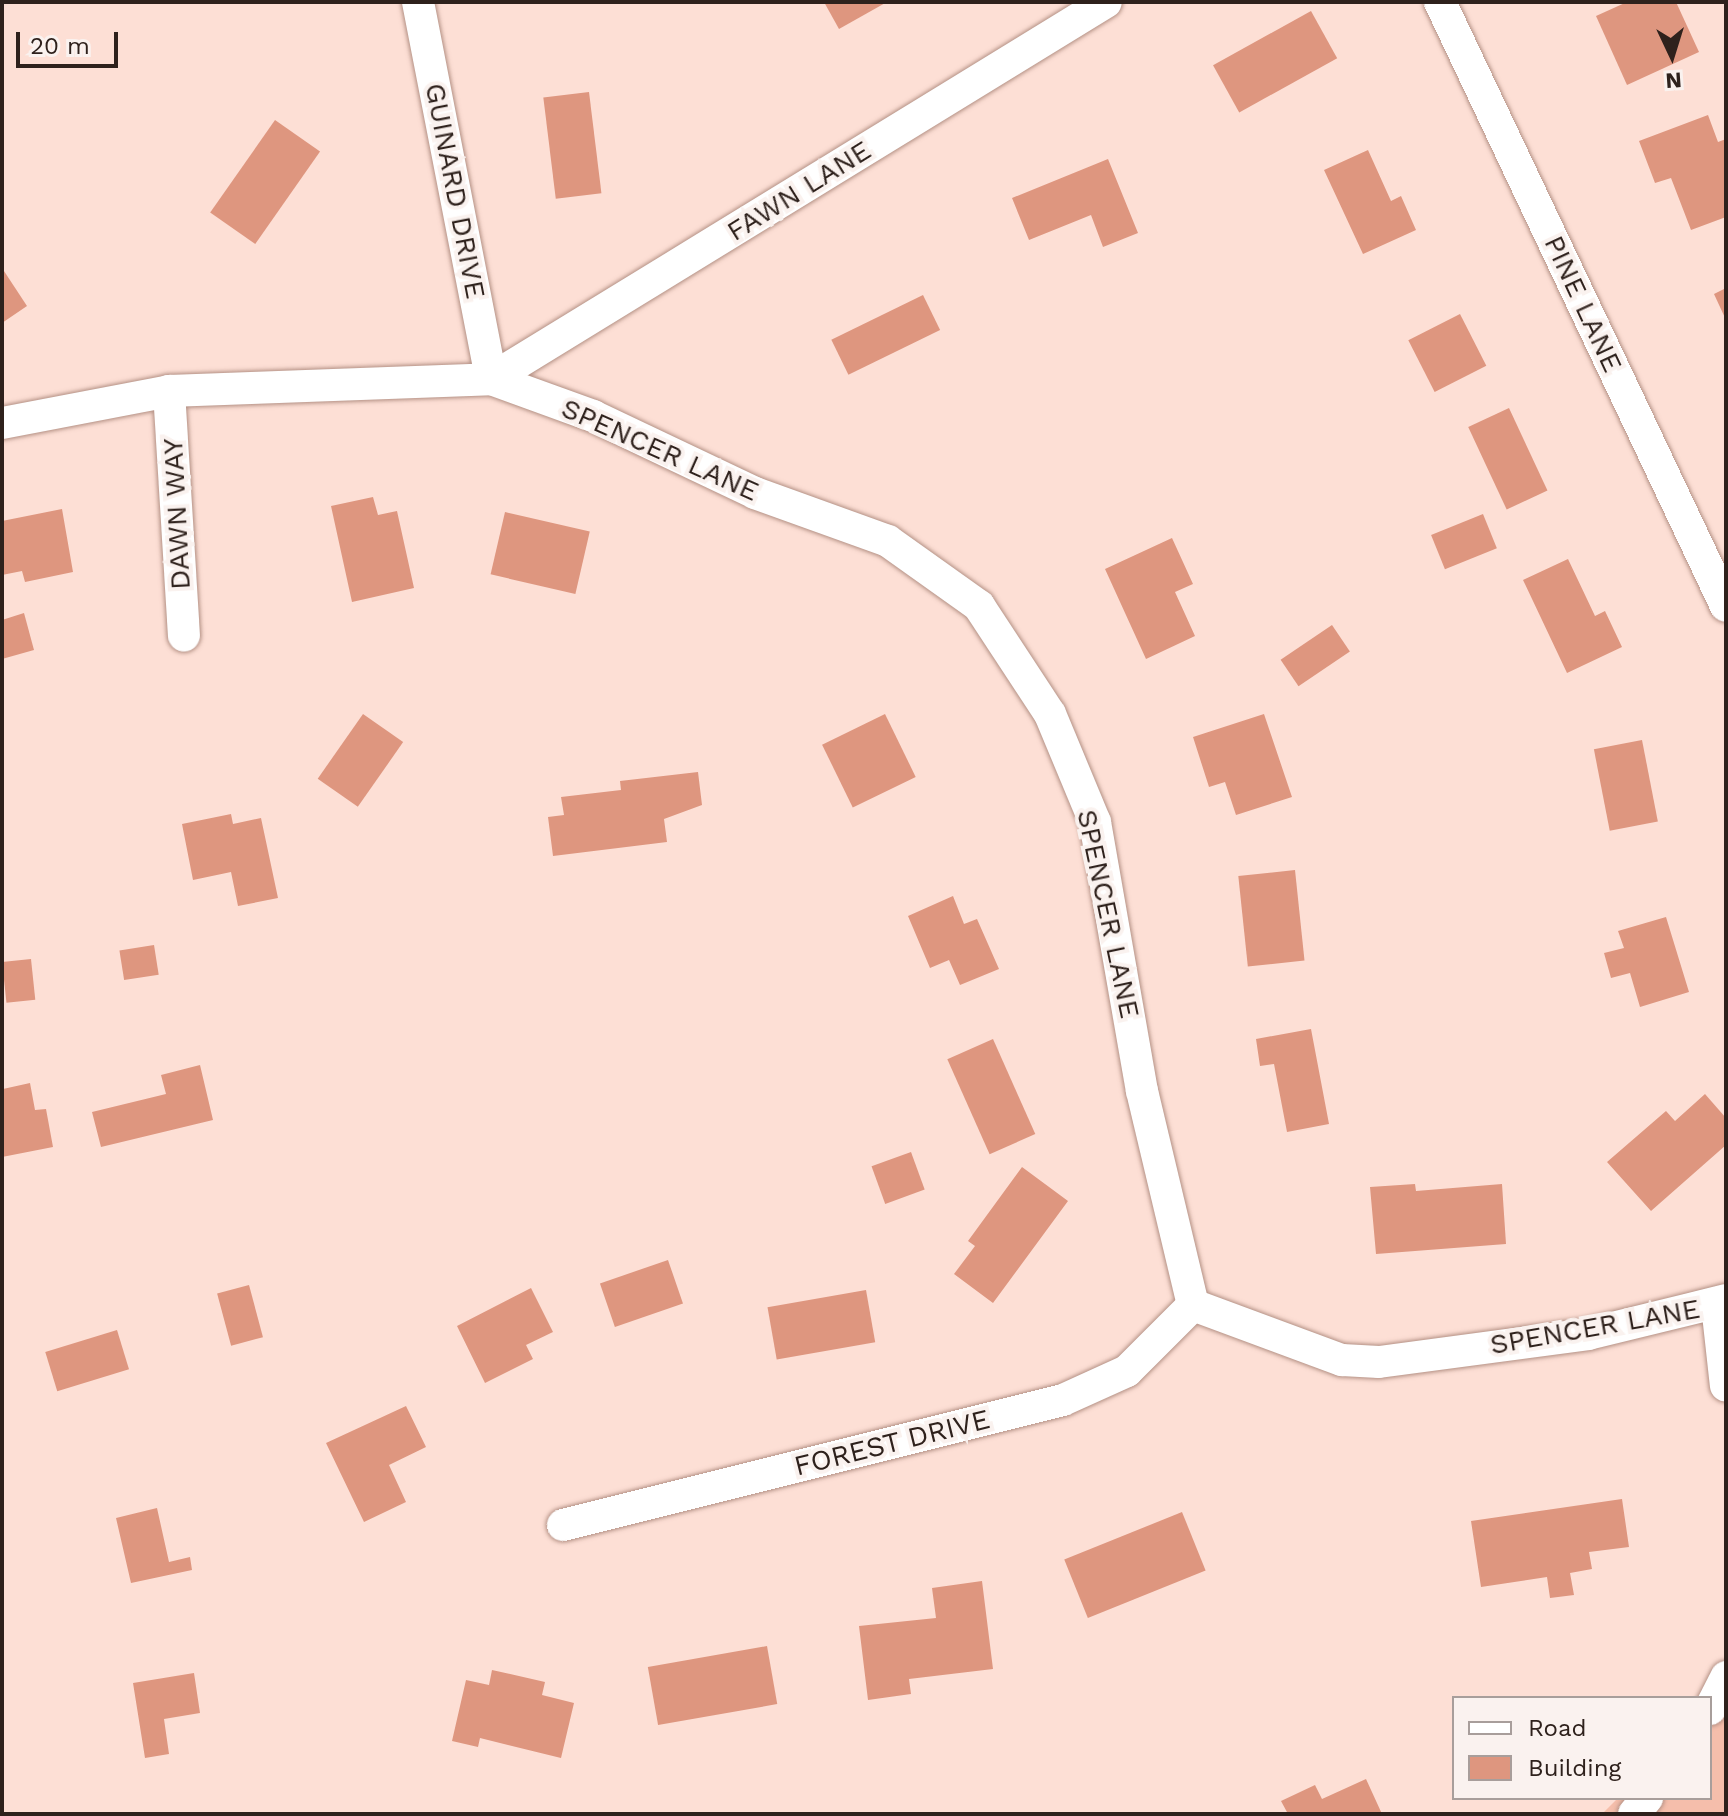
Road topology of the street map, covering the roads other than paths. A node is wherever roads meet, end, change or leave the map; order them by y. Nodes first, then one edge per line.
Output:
1 (418, 2) edge
2 (1106, 2) edge
3 (1440, 2) edge
4 (491, 379) junction
5 (169, 391) junction
6 (2, 423) edge
7 (1726, 606) edge
8 (184, 636) dead end
9 (1722, 1303) edge
10 (1193, 1305) junction
11 (1726, 1386) edge
12 (563, 1525) dead end
13 (1726, 1677) edge
14 (1712, 1705) edge

1 - 4 street, GUINARD DRIVE
2 - 4 street, FAWN LANE
3 - 7 street, PINE LANE
4 - 5 street, SPENCER LANE
4 - 10 street, SPENCER LANE
5 - 6 street, SPENCER LANE
5 - 8 street, DAWN WAY
9 - 10 street, SPENCER LANE
9 - 11 street
10 - 12 street, FOREST DRIVE
13 - 14 street

